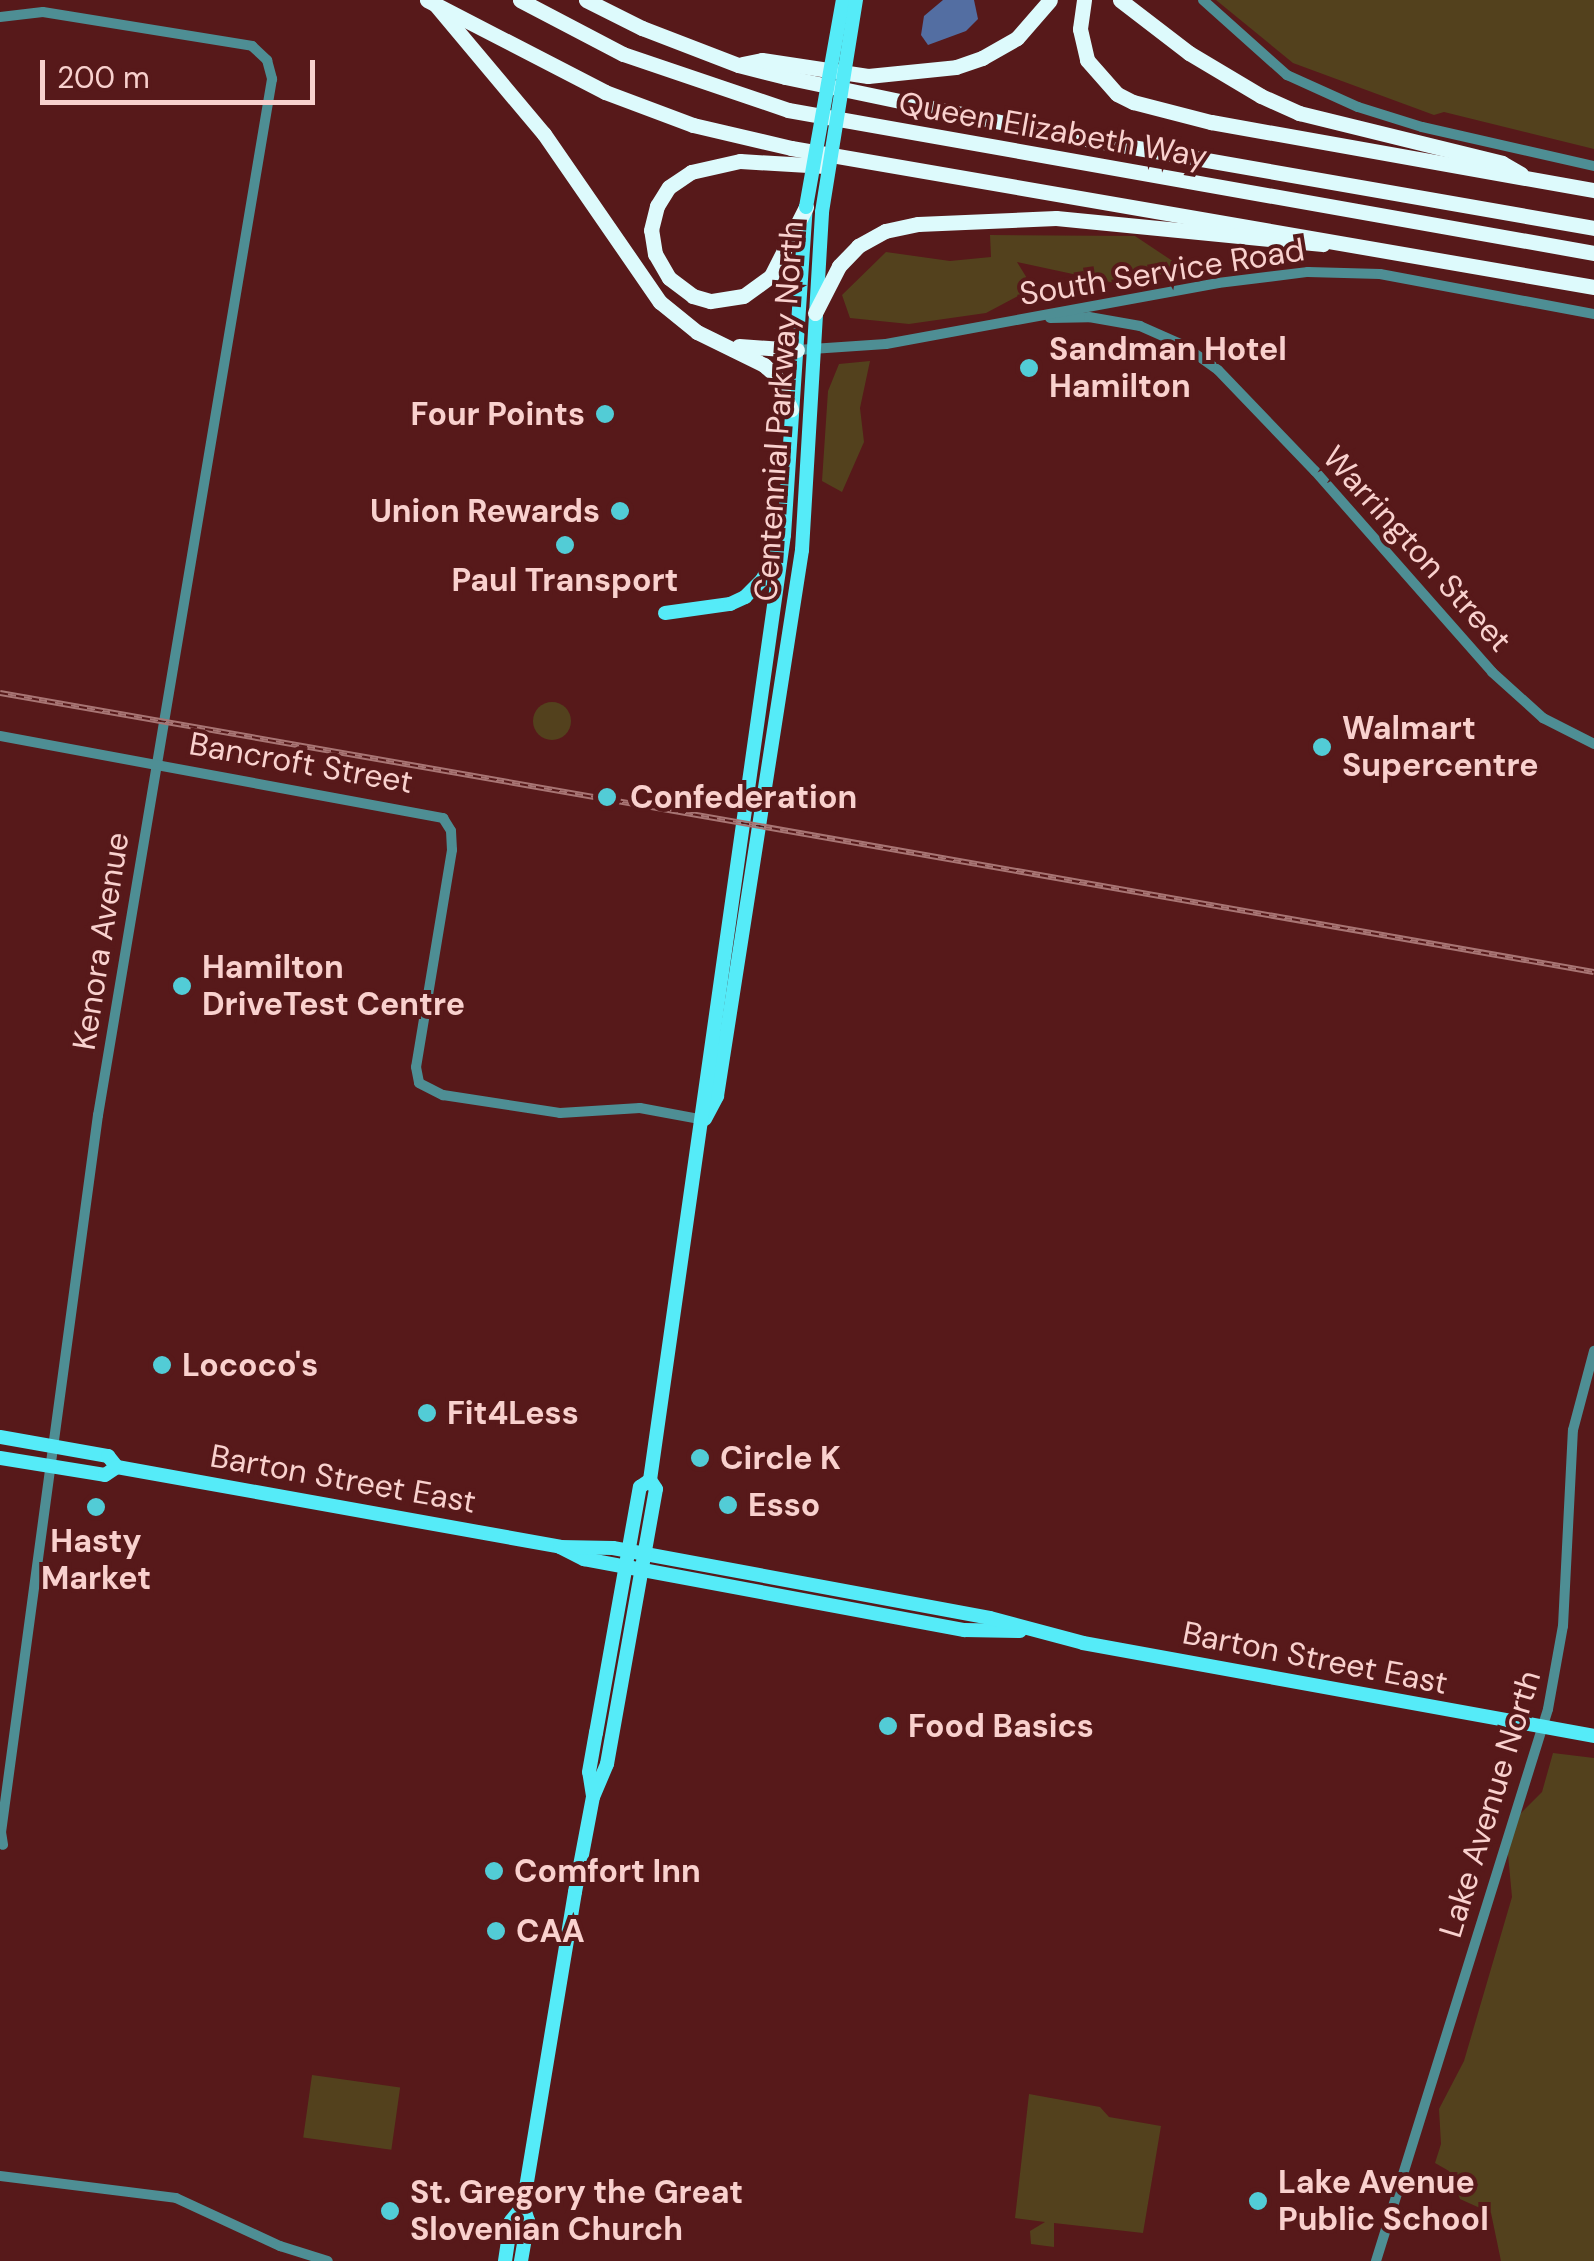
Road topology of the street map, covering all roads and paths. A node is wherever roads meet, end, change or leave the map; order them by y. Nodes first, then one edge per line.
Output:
1 (429, 0) edge
2 (520, 0) edge
3 (586, 0) edge
4 (843, 0) edge
5 (856, 0) edge
6 (1050, 0) edge
7 (1084, 0) edge
8 (1120, 0) edge
9 (1202, 0) edge
10 (0, 17) edge
11 (738, 65) junction
12 (853, 160) junction
13 (1594, 166) edge
14 (1534, 180) junction
15 (1594, 190) edge
16 (814, 210) junction
17 (1594, 228) edge
18 (1358, 244) junction
19 (1594, 253) edge
20 (1594, 287) edge
21 (808, 313) junction
22 (1594, 314) edge
23 (1024, 319) junction
24 (720, 342) junction
25 (805, 349) junction
26 (791, 409) junction
27 (784, 535) junction
28 (665, 613) dead end
29 (0, 736) edge
30 (1594, 744) edge
31 (155, 762) junction
32 (704, 1120) junction
33 (1594, 1350) edge
34 (0, 1438) edge
35 (54, 1446) junction
36 (0, 1458) edge
37 (51, 1466) junction
38 (117, 1467) junction
39 (636, 1560) junction
40 (1542, 1728) junction
41 (1594, 1736) edge
42 (3, 1845) dead end
43 (0, 2176) edge
44 (523, 2206) junction
45 (328, 2261) edge
46 (506, 2261) edge
47 (521, 2261) edge
48 (1376, 2261) edge

1 - 12 highway, bridge
1 - 24 highway
2 - 19 highway, Queen Elizabeth Way
3 - 11 highway, Queen Elizabeth Way
4 - 16 main road, Centennial Parkway North, bridge
5 - 16 main road, Centennial Parkway North, bridge
6 - 11 highway
7 - 14 highway
8 - 14 highway
9 - 13 street
10 - 31 street, Kenora Avenue
11 - 17 highway, Queen Elizabeth Way
12 - 16 highway
12 - 18 highway
14 - 15 highway
16 - 21 main road, Centennial Parkway North
18 - 20 highway
18 - 21 highway
21 - 25 main road, Centennial Parkway North
22 - 23 street, South Service Road
23 - 25 street, South Service Road
23 - 30 street, Warrington Street
24 - 25 highway
24 - 26 highway
25 - 26 main road, Centennial Parkway North
25 - 32 main road, Centennial Parkway North
26 - 27 main road, Centennial Parkway North
27 - 28 main road
27 - 32 main road, Centennial Parkway North
29 - 31 street, Bancroft Street
31 - 32 street, Bancroft Street
31 - 35 street, Kenora Avenue
32 - 39 main road, Centennial Parkway North
33 - 40 street, Lake Avenue North
34 - 35 main road, Barton Street East
35 - 37 street, Kenora Avenue
35 - 38 main road, Barton Street East
36 - 37 main road, Barton Street East
37 - 38 main road, Barton Street East
37 - 42 street, Kenora Avenue
38 - 39 main road, Barton Street East
39 - 40 main road, Barton Street East
39 - 44 main road, Centennial Parkway North
40 - 41 main road, Barton Street East
40 - 48 street, Lake Avenue North
43 - 45 street
44 - 46 main road, Centennial Parkway North
44 - 47 main road, Centennial Parkway North

